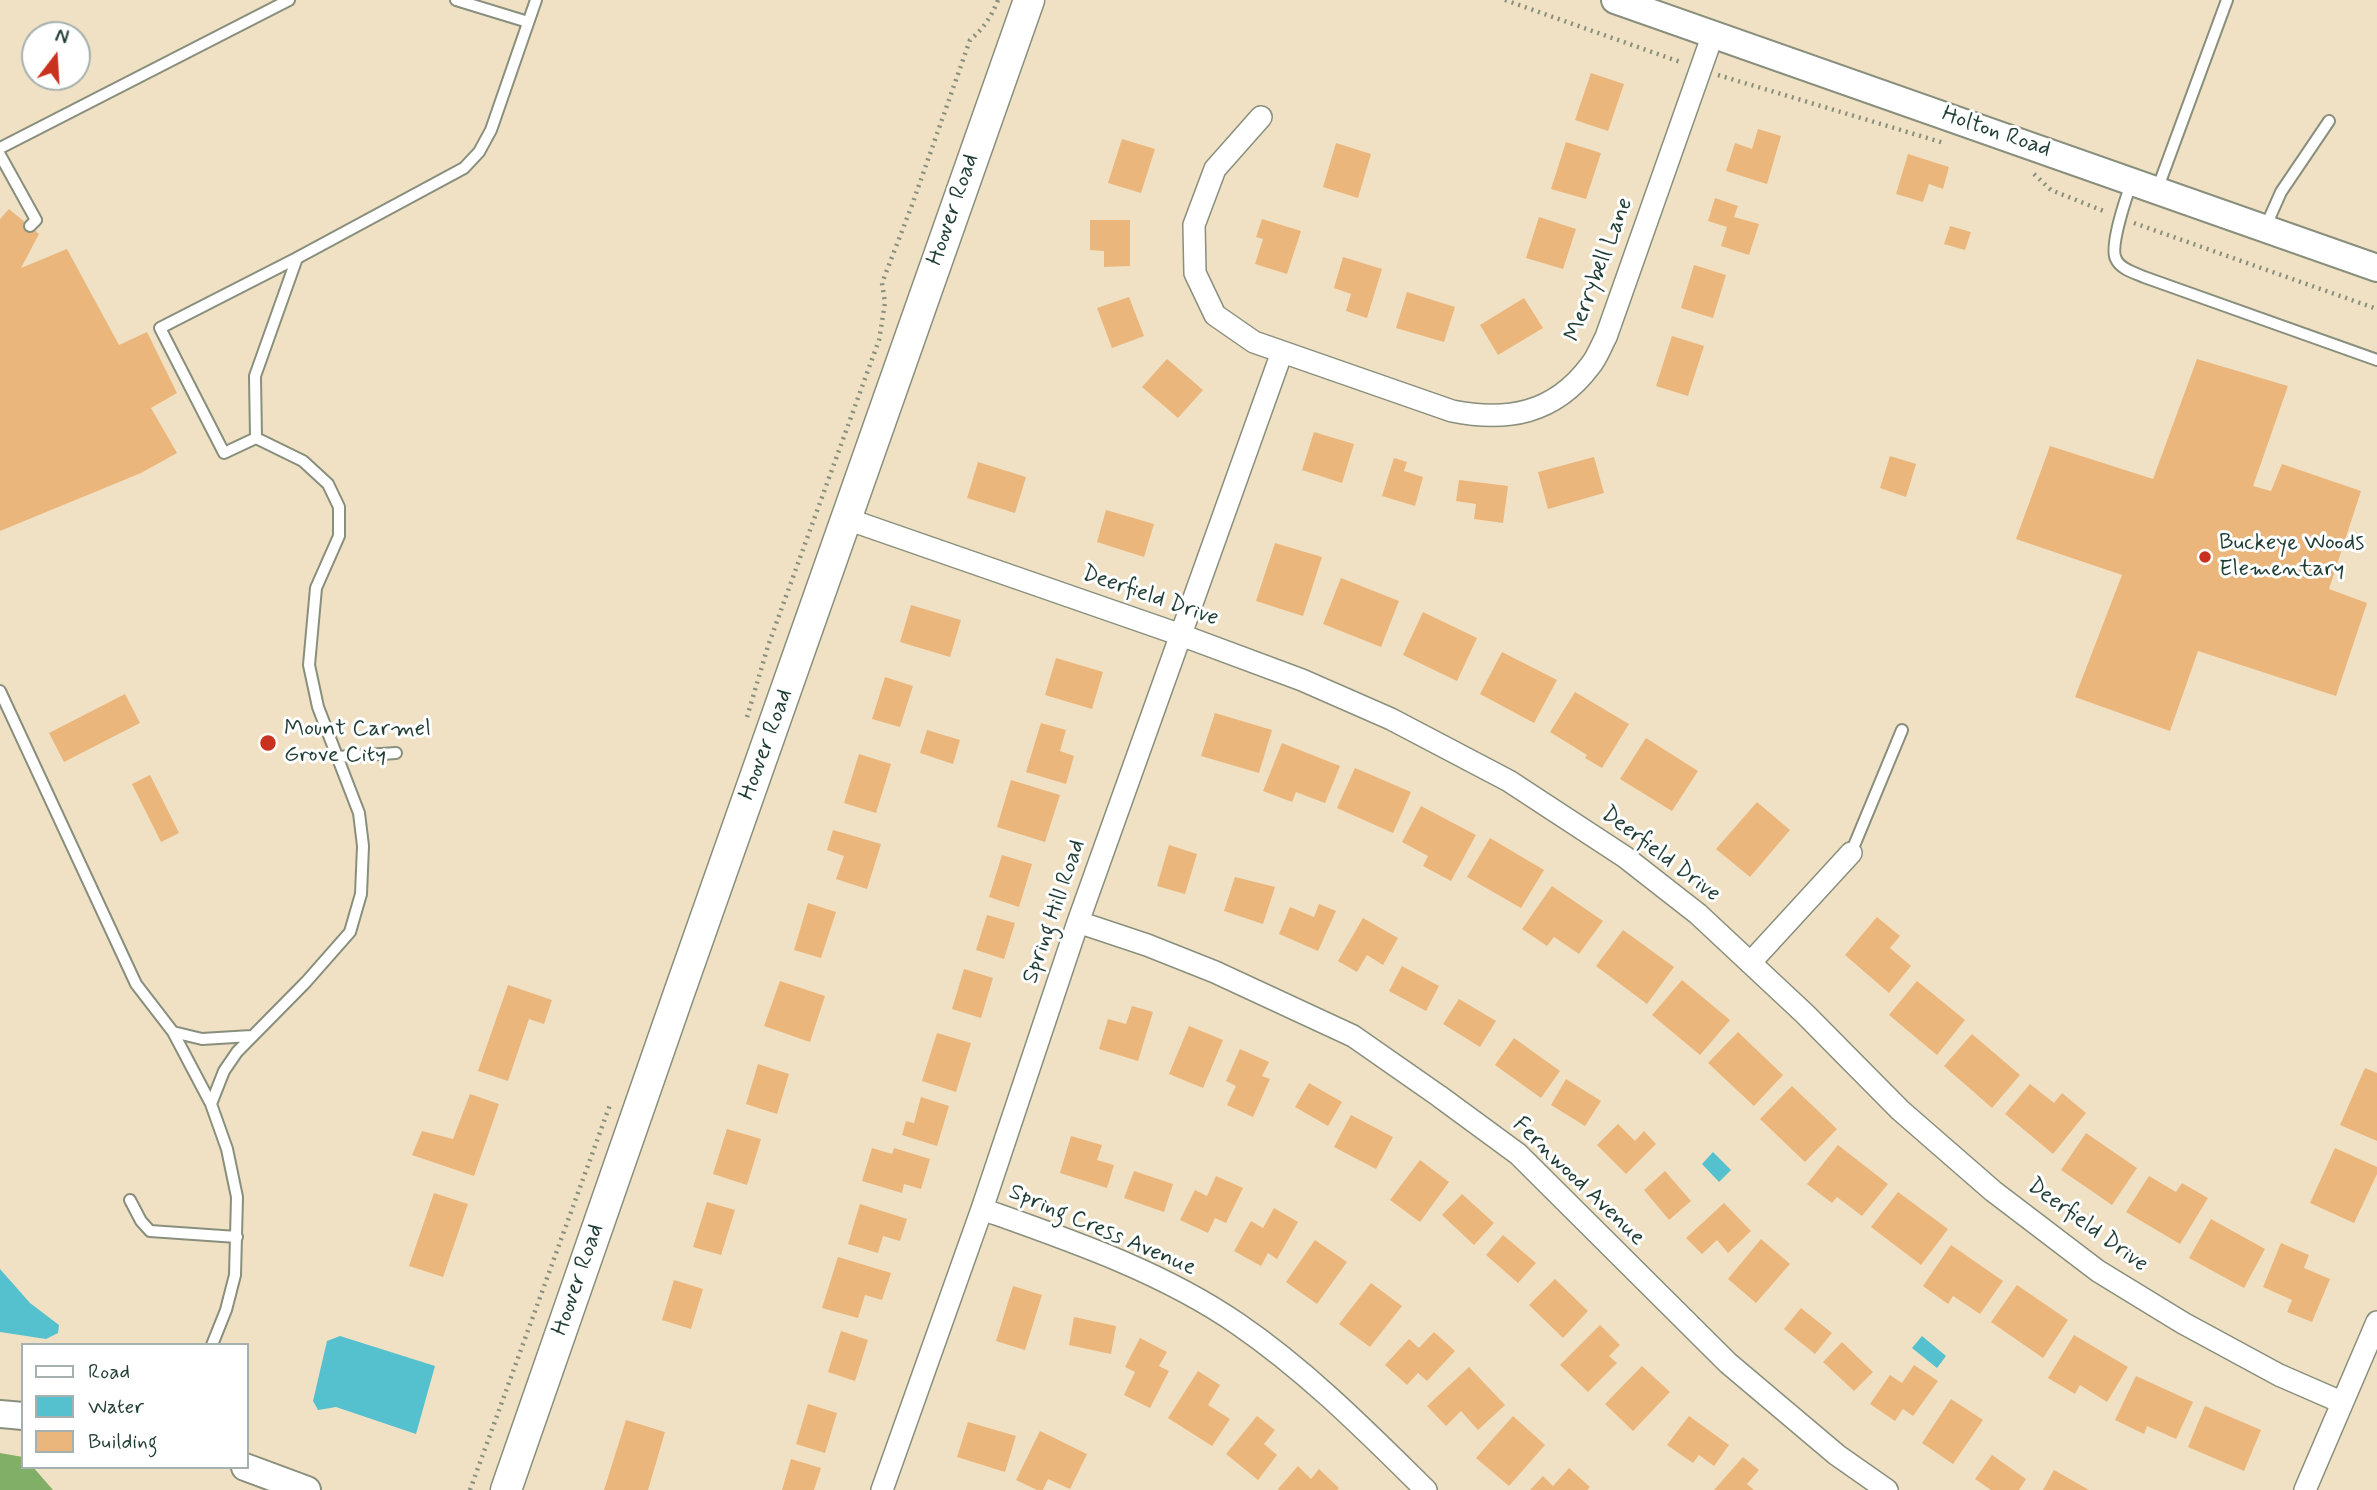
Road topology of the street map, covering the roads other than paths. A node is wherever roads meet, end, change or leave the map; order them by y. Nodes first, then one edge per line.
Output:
1 (289, 0) edge
2 (456, 0) edge
3 (536, 0) edge
4 (1029, 0) edge
5 (1615, 0) edge
6 (2227, 0) edge
7 (528, 22) junction
8 (1713, 34) junction
9 (1261, 117) dead end
10 (2329, 121) dead end
11 (0, 148) edge
12 (0, 155) edge
13 (2132, 181) junction
14 (2157, 190) junction
15 (30, 226) dead end
16 (2265, 228) junction
17 (297, 258) junction
18 (2377, 268) edge
19 (1282, 352) junction
20 (2377, 359) edge
21 (256, 438) junction
22 (847, 519) junction
23 (1181, 635) junction
24 (0, 691) edge
25 (1902, 730) dead end
26 (396, 753) dead end
27 (337, 757) junction
28 (1851, 853) joint
29 (1079, 922) junction
30 (1751, 963) junction
31 (173, 1032) junction
32 (251, 1036) junction
33 (211, 1104) junction
34 (130, 1200) dead end
35 (982, 1209) junction
36 (237, 1237) junction
37 (2377, 1322) edge
38 (213, 1343) edge
39 (2341, 1402) junction
40 (0, 1414) edge
41 (21, 1416) edge
42 (248, 1468) edge
43 (307, 1490) edge
44 (506, 1490) edge
45 (882, 1490) edge
46 (1426, 1490) edge
47 (1887, 1490) edge
48 (2305, 1490) edge

1 - 11 lane
2 - 7 lane
3 - 7 lane
4 - 22 main road, Hoover Road
5 - 8 street, Holton Road
6 - 14 lane
7 - 17 lane
8 - 13 street, Holton Road
8 - 19 street, Merrybell Lane
9 - 19 street, Merrybell Lane
10 - 16 lane
12 - 15 lane
13 - 14 street, Holton Road
13 - 20 lane
14 - 16 street, Holton Road
16 - 18 street, Holton Road
17 - 21 lane
17 - 21 lane
19 - 23 street, Spring Hill Road
21 - 27 lane
22 - 23 street, Deerfield Drive
22 - 44 main road, Hoover Road
23 - 29 street, Spring Hill Road
23 - 30 street, Deerfield Drive
24 - 31 lane
25 - 28 lane
26 - 27 lane
27 - 32 lane
28 - 30 street
29 - 35 street, Spring Hill Road
29 - 47 street, Fernwood Avenue
30 - 39 street, Deerfield Drive
31 - 32 lane
31 - 33 lane
32 - 33 lane
33 - 36 lane
34 - 36 lane
35 - 45 street, Spring Hill Road
35 - 46 street, Spring Cress Avenue
36 - 38 lane
37 - 39 street
39 - 48 street
40 - 41 street
42 - 43 street

